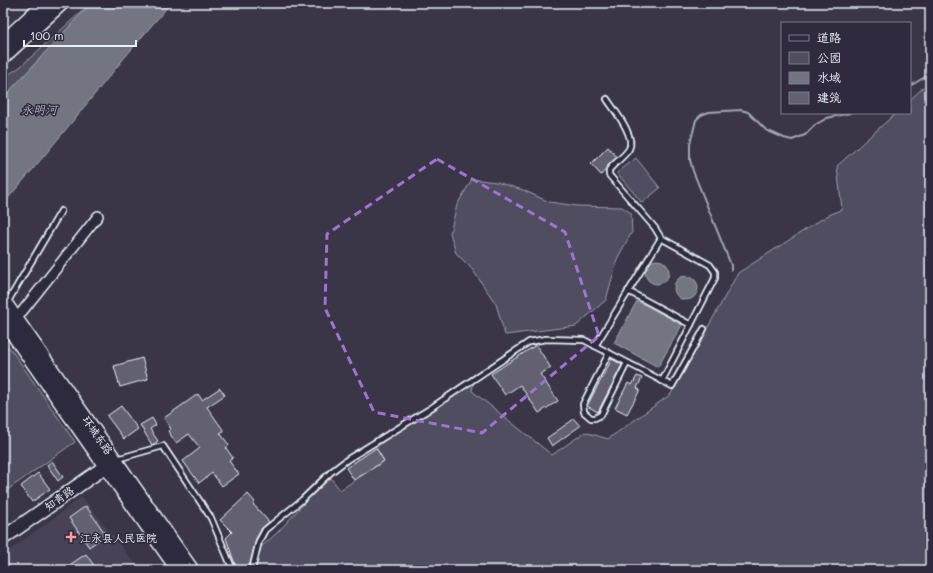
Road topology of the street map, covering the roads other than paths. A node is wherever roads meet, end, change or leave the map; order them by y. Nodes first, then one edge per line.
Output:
1 (46, 3) edge
2 (62, 3) edge
3 (3, 42) edge
4 (3, 58) edge
5 (607, 99) dead end
6 (61, 211) dead end
7 (98, 216) dead end
8 (661, 238) junction
9 (628, 291) junction
10 (5, 302) edge
11 (8, 324) edge
12 (691, 325) junction
13 (704, 329) dead end
14 (595, 346) junction
15 (609, 353) junction
16 (628, 363) junction
17 (662, 381) junction
18 (110, 463) junction
19 (3, 538) edge
20 (178, 570) edge
21 (192, 570) edge
22 (233, 570) edge
23 (252, 570) edge

1 - 3 main road
2 - 4 main road
5 - 8 lane
6 - 10 lane
7 - 11 street
8 - 9 lane
8 - 12 lane
9 - 12 lane
9 - 14 lane
10 - 11 main road, 环城东路
11 - 18 main road, 环城东路
12 - 17 lane
13 - 17 lane
14 - 15 lane
14 - 23 lane
15 - 16 lane
15 - 16 lane
16 - 17 lane
18 - 19 main road, 知青路
18 - 20 main road, 环城东路
18 - 21 main road, 环城东路
18 - 22 lane

